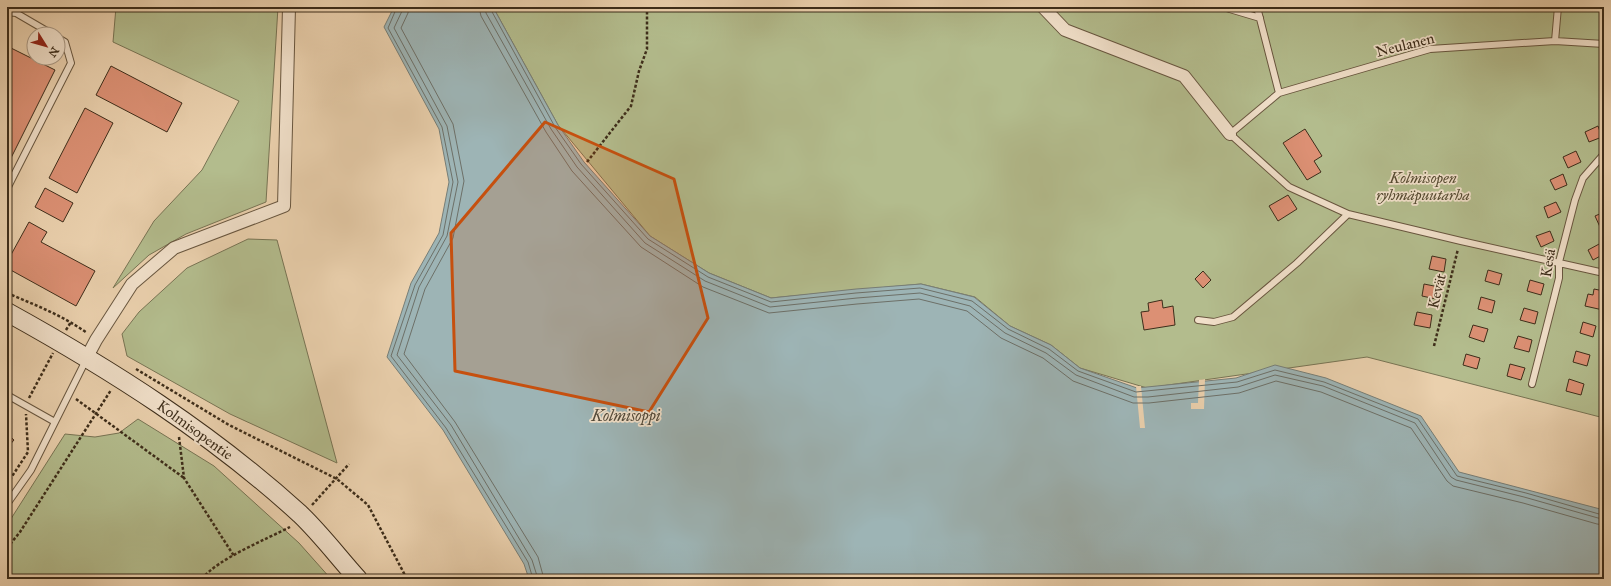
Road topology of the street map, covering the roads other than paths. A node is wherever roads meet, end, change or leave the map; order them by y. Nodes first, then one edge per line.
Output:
1 (289, 7) edge
2 (1043, 7) edge
3 (1223, 7) edge
4 (1257, 7) edge
5 (1558, 7) edge
6 (16, 10) edge
7 (7, 12) edge
8 (1260, 18) junction
9 (40, 26) edge
10 (1555, 41) junction
11 (1604, 44) edge
12 (66, 46) edge
13 (1279, 94) junction
14 (1230, 134) junction
15 (1604, 154) edge
16 (10, 178) edge
17 (7, 189) edge
18 (1348, 214) junction
19 (1559, 262) junction
20 (1604, 274) edge
21 (7, 312) edge
22 (1198, 320) dead end
23 (87, 357) junction
24 (1532, 384) dead end
25 (7, 395) edge
26 (55, 422) junction
27 (7, 504) edge
28 (358, 579) edge

1 - 23 street
2 - 14 street
3 - 8 lane
4 - 8 lane
5 - 10 lane
6 - 7 lane
6 - 9 lane
8 - 13 lane
10 - 11 lane, Neulanen
10 - 13 lane, Neulanen
12 - 16 lane
13 - 14 lane, Neulanen
14 - 18 lane
15 - 19 lane, Kesä
16 - 17 lane
18 - 19 lane
18 - 22 lane
19 - 20 lane
19 - 24 lane, Kesä
21 - 23 main road, Kolmisopentie
23 - 26 lane
23 - 28 main road, Kolmisopentie
25 - 26 lane
26 - 27 lane

